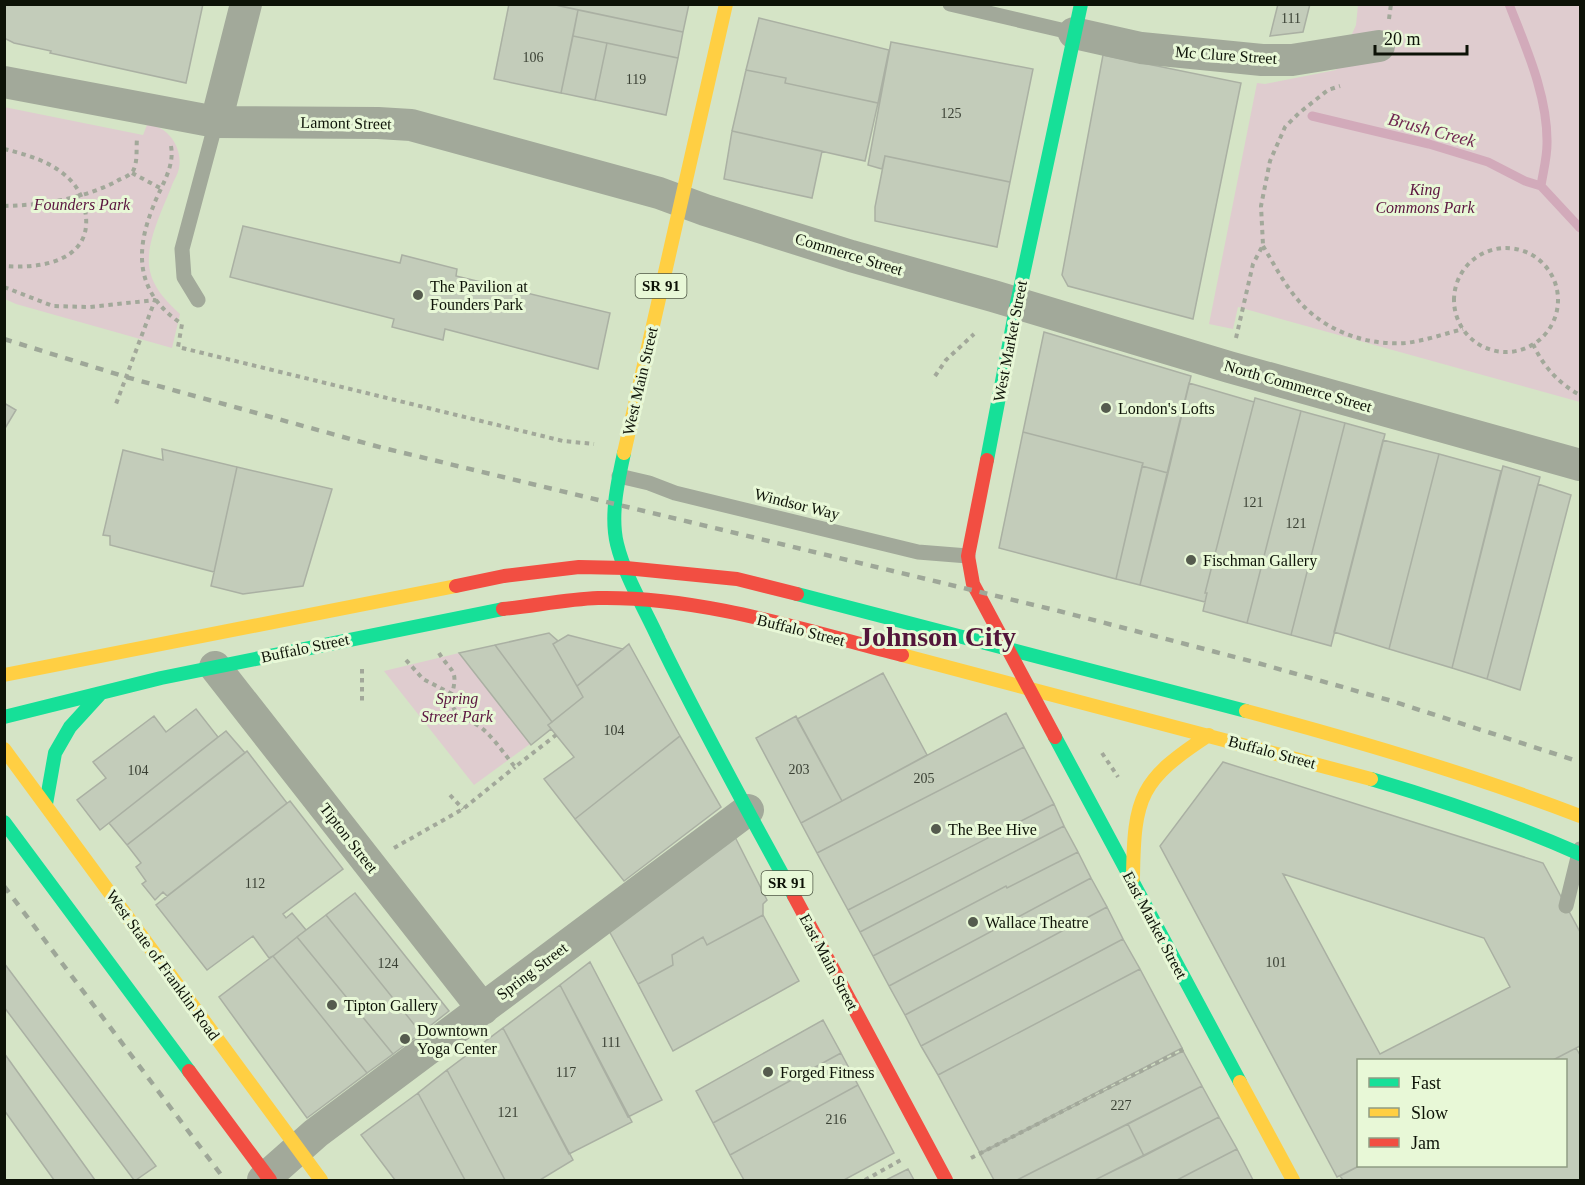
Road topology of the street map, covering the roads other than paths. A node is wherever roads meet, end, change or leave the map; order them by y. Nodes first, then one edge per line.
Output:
1 (246, 4) edge
2 (726, 4) edge
3 (950, 4) edge
4 (1078, 19) edge
5 (1378, 46) road end
6 (4, 82) edge
7 (216, 122) junction
8 (681, 202) junction
9 (198, 300) dead end
10 (1017, 303) junction
11 (1581, 465) edge
12 (619, 476) junction
13 (968, 556) junction
14 (626, 568) junction
15 (632, 583) joint
16 (639, 599) junction
17 (1007, 649) junction
18 (215, 667) junction
19 (1018, 669) joint
20 (4, 675) edge
21 (1029, 689) junction
22 (101, 693) junction
23 (4, 717) edge
24 (1209, 735) junction
25 (4, 749) edge
26 (46, 804) junction
27 (748, 810) junction
28 (1581, 816) edge
29 (4, 822) edge
30 (1580, 852) edge
31 (1133, 883) junction
32 (1566, 906) dead end
33 (483, 1009) junction
34 (276, 1170) edge
35 (321, 1180) edge
36 (946, 1180) edge
37 (1293, 1180) edge

1 - 7 street
2 - 8 main road, West Main Street / SR 91
3 - 4 lane
4 - 5 street, Mc Clure Street
4 - 10 main road, West Market Street
6 - 7 street, Lamont Street
7 - 8 street, Lamont Street
7 - 9 lane
8 - 10 street, Commerce Street
8 - 12 main road, West Main Street / SR 91
10 - 11 street, North Commerce Street
10 - 13 main road, West Market Street
12 - 13 lane, Windsor Way
12 - 14 main road, West Main Street / SR 91
13 - 17 main road, West Market Street
14 - 15 main road, West Main Street / SR 91
14 - 17 main road, Buffalo Street
14 - 20 main road, Buffalo Street
15 - 16 main road, East Main Street / SR 91
16 - 18 main road, Buffalo Street
16 - 21 main road, Buffalo Street
16 - 27 main road, East Main Street / SR 91
17 - 19 main road, West Market Street
17 - 28 main road, Buffalo Street
18 - 22 main road, Buffalo Street
18 - 33 street, Tipton Street
19 - 21 main road, East Market Street
21 - 24 main road, Buffalo Street
21 - 31 main road, East Market Street
22 - 23 main road, Buffalo Street
22 - 26 main road
24 - 30 main road, Buffalo Street
24 - 31 main road
25 - 26 main road, West State of Franklin Road
26 - 34 main road, West State of Franklin Road
27 - 33 street, Spring Street
27 - 36 main road, East Main Street / SR 91
29 - 34 main road, West State of Franklin Road
30 - 32 lane
31 - 37 main road, East Market Street
33 - 34 street, Spring Street
34 - 35 main road, West State of Franklin Road

